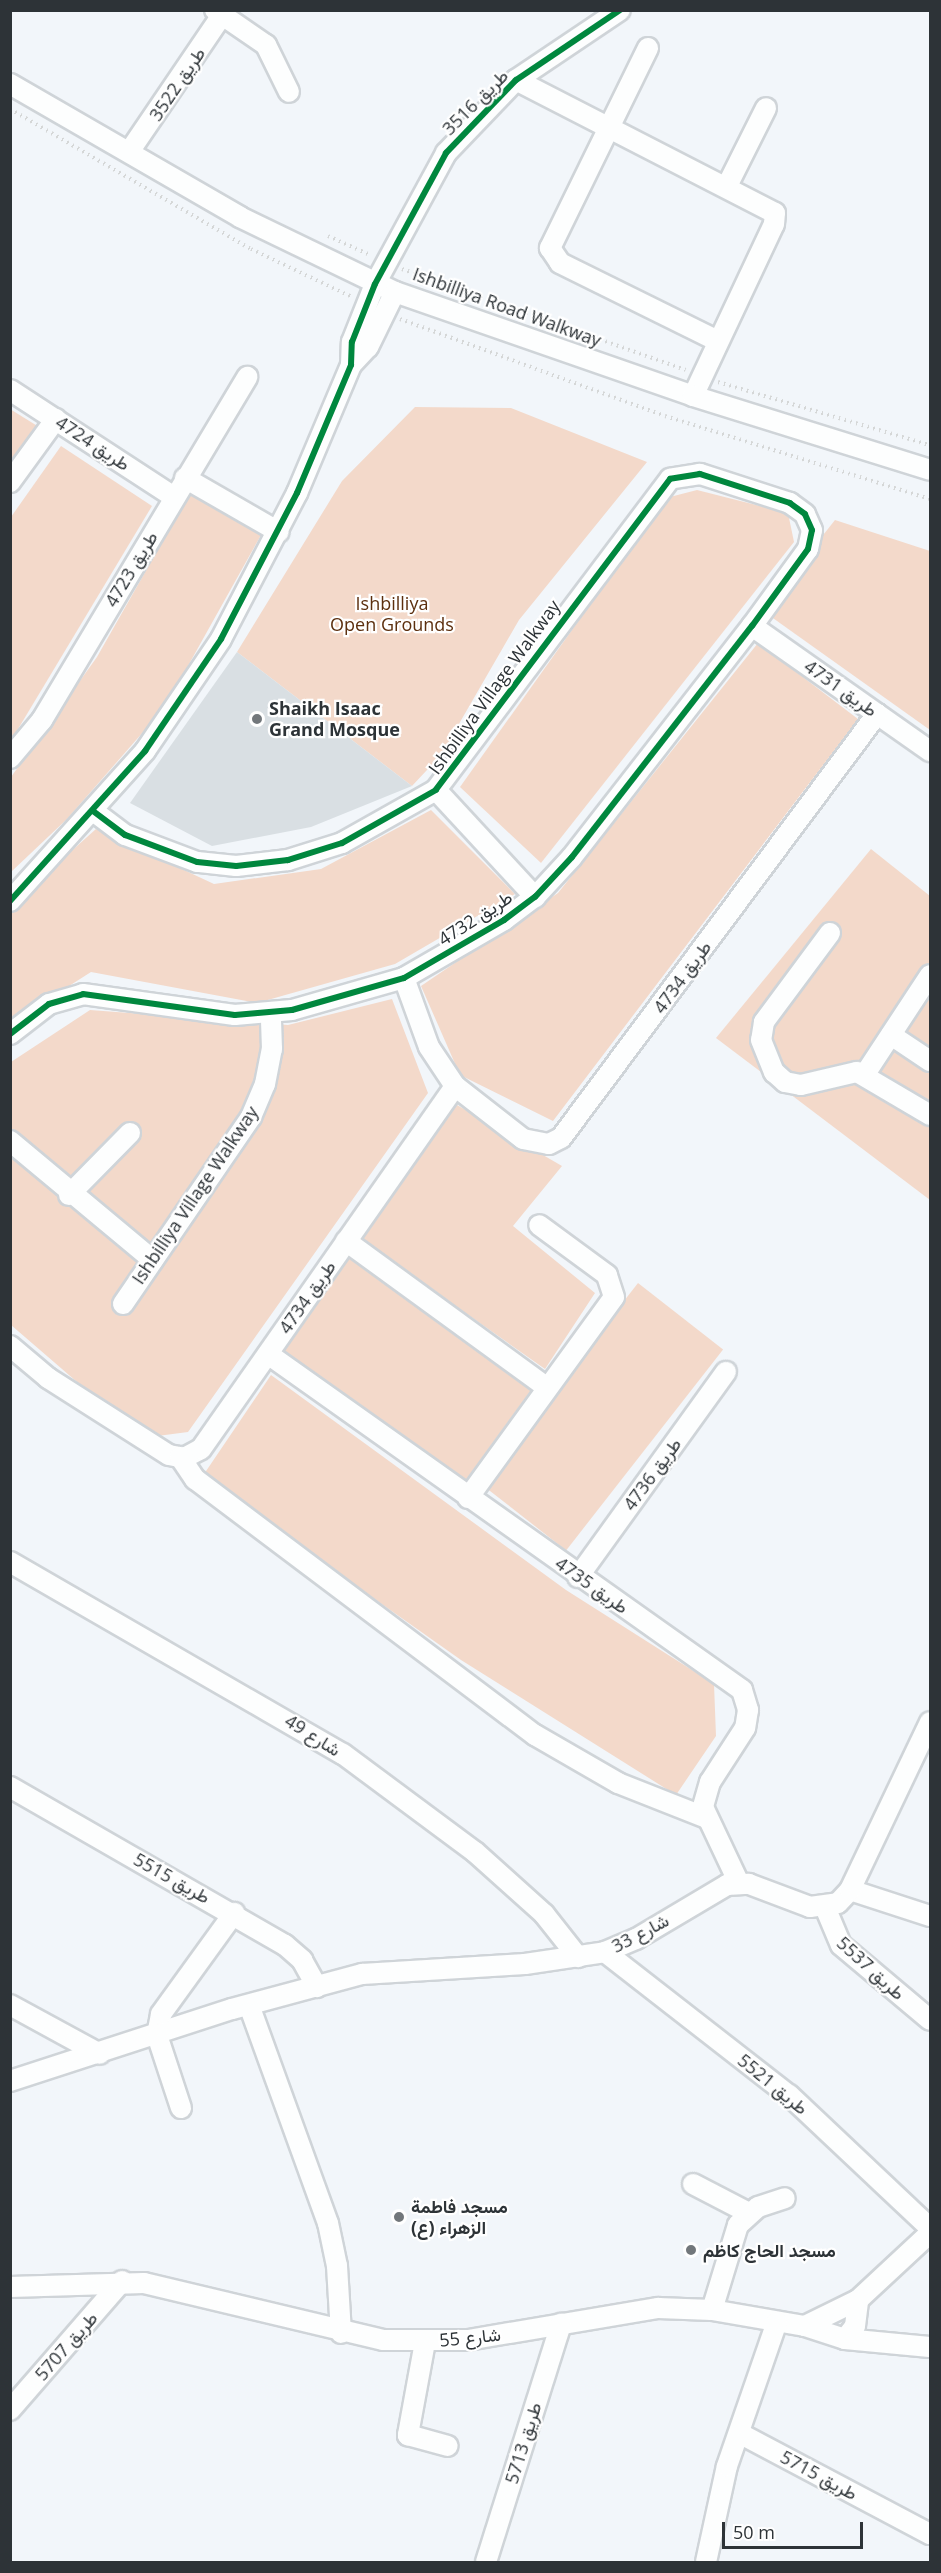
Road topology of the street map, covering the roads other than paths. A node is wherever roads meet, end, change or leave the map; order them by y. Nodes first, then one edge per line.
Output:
1 (620, 10) edge
2 (218, 13) edge
3 (648, 48) dead end
4 (516, 80) junction
5 (10, 84) edge
6 (289, 92) dead end
7 (766, 108) dead end
8 (611, 126) junction
9 (129, 152) junction
10 (727, 186) junction
11 (375, 284) junction
12 (395, 292) junction
13 (718, 341) junction
14 (351, 365) junction
15 (247, 377) dead end
16 (10, 390) edge
17 (693, 396) junction
18 (56, 419) junction
19 (930, 470) edge
20 (185, 478) junction
21 (10, 482) edge
22 (174, 496) junction
23 (279, 532) junction
24 (808, 549) joint
25 (752, 626) junction
26 (877, 714) junction
27 (930, 751) edge
28 (10, 758) edge
29 (436, 790) junction
30 (94, 812) junction
31 (535, 897) junction
32 (10, 901) edge
33 (830, 933) dead end
34 (930, 975) edge
35 (404, 978) junction
36 (271, 1013) junction
37 (10, 1034) edge
38 (891, 1035) junction
39 (930, 1061) edge
40 (865, 1074) junction
41 (455, 1086) junction
42 (930, 1115) edge
43 (129, 1132) dead end
44 (10, 1141) edge
45 (69, 1195) junction
46 (539, 1225) dead end
47 (346, 1241) junction
48 (153, 1260) junction
49 (123, 1304) dead end
50 (10, 1346) edge
51 (268, 1354) junction
52 (726, 1372) dead end
53 (546, 1387) junction
54 (180, 1457) junction
55 (468, 1498) junction
56 (10, 1562) edge
57 (578, 1577) junction
58 (930, 1722) edge
59 (923, 1760) edge
60 (10, 1787) edge
61 (707, 1818) junction
62 (739, 1883) junction
63 (850, 1890) junction
64 (825, 1908) junction
65 (234, 1913) junction
66 (930, 1916) edge
67 (605, 1952) junction
68 (578, 1958) junction
69 (317, 1987) junction
70 (10, 2005) edge
71 (240, 2007) junction
72 (930, 2020) edge
73 (157, 2035) junction
74 (100, 2054) junction
75 (10, 2081) edge
76 (181, 2108) dead end
77 (693, 2184) dead end
78 (785, 2198) dead end
79 (749, 2213) junction
80 (930, 2228) edge
81 (930, 2233) edge
82 (122, 2281) junction
83 (10, 2287) edge
84 (858, 2300) junction
85 (712, 2310) junction
86 (777, 2322) junction
87 (561, 2324) junction
88 (805, 2326) junction
89 (340, 2333) junction
90 (845, 2339) junction
91 (426, 2342) junction
92 (930, 2347) edge
93 (10, 2410) edge
94 (739, 2433) junction
95 (448, 2446) dead end
96 (930, 2534) edge
97 (486, 2562) edge
98 (706, 2562) edge

1 - 4 street, طريق 3516
2 - 6 street, طريق 3522
2 - 9 street, طريق 3522
3 - 8 street
4 - 8 street
4 - 11 street, طريق 3516
5 - 9 street
7 - 10 street
8 - 10 street
8 - 13 street
9 - 11 street
10 - 13 street
11 - 12 street
11 - 14 street, طريق 3516
12 - 14 street
12 - 17 street
13 - 17 street
14 - 23 street
15 - 20 street, طريق 4723
16 - 18 street, طريق 4724
17 - 19 street
18 - 21 street
18 - 22 street, طريق 4724
20 - 22 street, طريق 4723
20 - 23 street
22 - 28 street, طريق 4723
23 - 30 street
24 - 25 street, طريق 4732
24 - 29 street, Ishbilliya Village Walkway
25 - 26 street, طريق 4731
25 - 31 street, طريق 4732
26 - 27 street, طريق 4731
26 - 41 street, طريق 4734
29 - 30 street, Ishbilliya Village Walkway
29 - 31 street, Ishbilliya Village Walkway
30 - 32 street
31 - 35 street, طريق 4732
33 - 40 street
34 - 38 street
35 - 36 street, طريق 4732
35 - 41 street, طريق 4734
36 - 37 street, طريق 4732
36 - 48 street, Ishbilliya Village Walkway
38 - 39 street
38 - 40 street
40 - 42 street
41 - 47 street, طريق 4734
43 - 45 street
44 - 45 street
45 - 48 street
46 - 53 street
47 - 51 street, طريق 4734
47 - 53 street
48 - 49 street, Ishbilliya Village Walkway
50 - 54 street
51 - 54 street, طريق 4734
51 - 55 street, طريق 4735
52 - 57 street, طريق 4736
53 - 55 street
54 - 61 street
55 - 57 street, طريق 4735
56 - 68 street, شارع 49
57 - 61 street, طريق 4735
58 - 59 street
59 - 63 street
60 - 65 street, طريق 5515
61 - 62 street, طريق 4735
62 - 64 street
62 - 67 street, شارع 33
63 - 64 street
63 - 66 street
64 - 72 street, طريق 5537
65 - 69 street, طريق 5515
65 - 73 street
67 - 68 street, شارع 33
67 - 80 street, طريق 5521
68 - 69 street, شارع 33
69 - 71 street, شارع 33
70 - 74 street
71 - 73 street, شارع 33
71 - 89 street
73 - 74 street, شارع 33
73 - 76 street
74 - 75 street, شارع 33
77 - 79 street
78 - 79 street
79 - 85 street
81 - 84 street
82 - 83 street, شارع 55
82 - 89 street, شارع 55
82 - 93 street, طريق 5707
84 - 88 street
84 - 90 street
85 - 86 street, شارع 55
85 - 87 street, شارع 55
86 - 88 street, شارع 55
86 - 94 street
87 - 91 street, شارع 55
87 - 97 street, طريق 5713
88 - 90 street, شارع 55
89 - 91 street, شارع 55
90 - 92 street, شارع 55
91 - 95 street
94 - 96 street, طريق 5715
94 - 98 street

